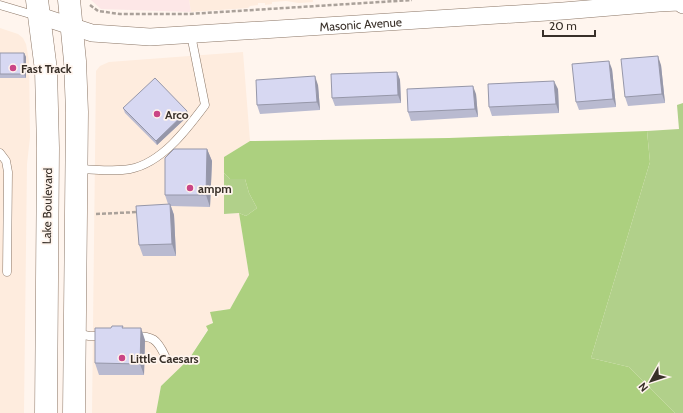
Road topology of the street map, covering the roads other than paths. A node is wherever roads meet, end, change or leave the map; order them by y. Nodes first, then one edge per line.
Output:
1 (69, 0) edge
2 (683, 5) edge
3 (0, 6) edge
4 (38, 8) edge
5 (72, 26) junction
6 (191, 34) junction
7 (48, 148) junction
8 (0, 153) edge
9 (77, 168) junction
10 (75, 248) junction
11 (7, 272) dead end
12 (46, 273) junction
13 (112, 336) edge
14 (127, 336) edge
15 (74, 339) junction
16 (165, 356) dead end
17 (46, 362) junction
18 (46, 413) edge
19 (60, 413) edge
20 (74, 413) edge

1 - 5 main road
2 - 6 street, Masonic Avenue
3 - 4 lane
4 - 5 street, Masonic Avenue
4 - 7 main road, Lake Boulevard
5 - 6 street, Masonic Avenue
5 - 9 main road
6 - 9 lane
7 - 10 main road
7 - 12 main road, Lake Boulevard
8 - 11 lane
9 - 10 main road
10 - 15 main road
12 - 15 main road
12 - 17 main road, Lake Boulevard
13 - 15 lane
14 - 16 lane
15 - 20 main road
17 - 18 main road, Lake Boulevard
17 - 19 main road

